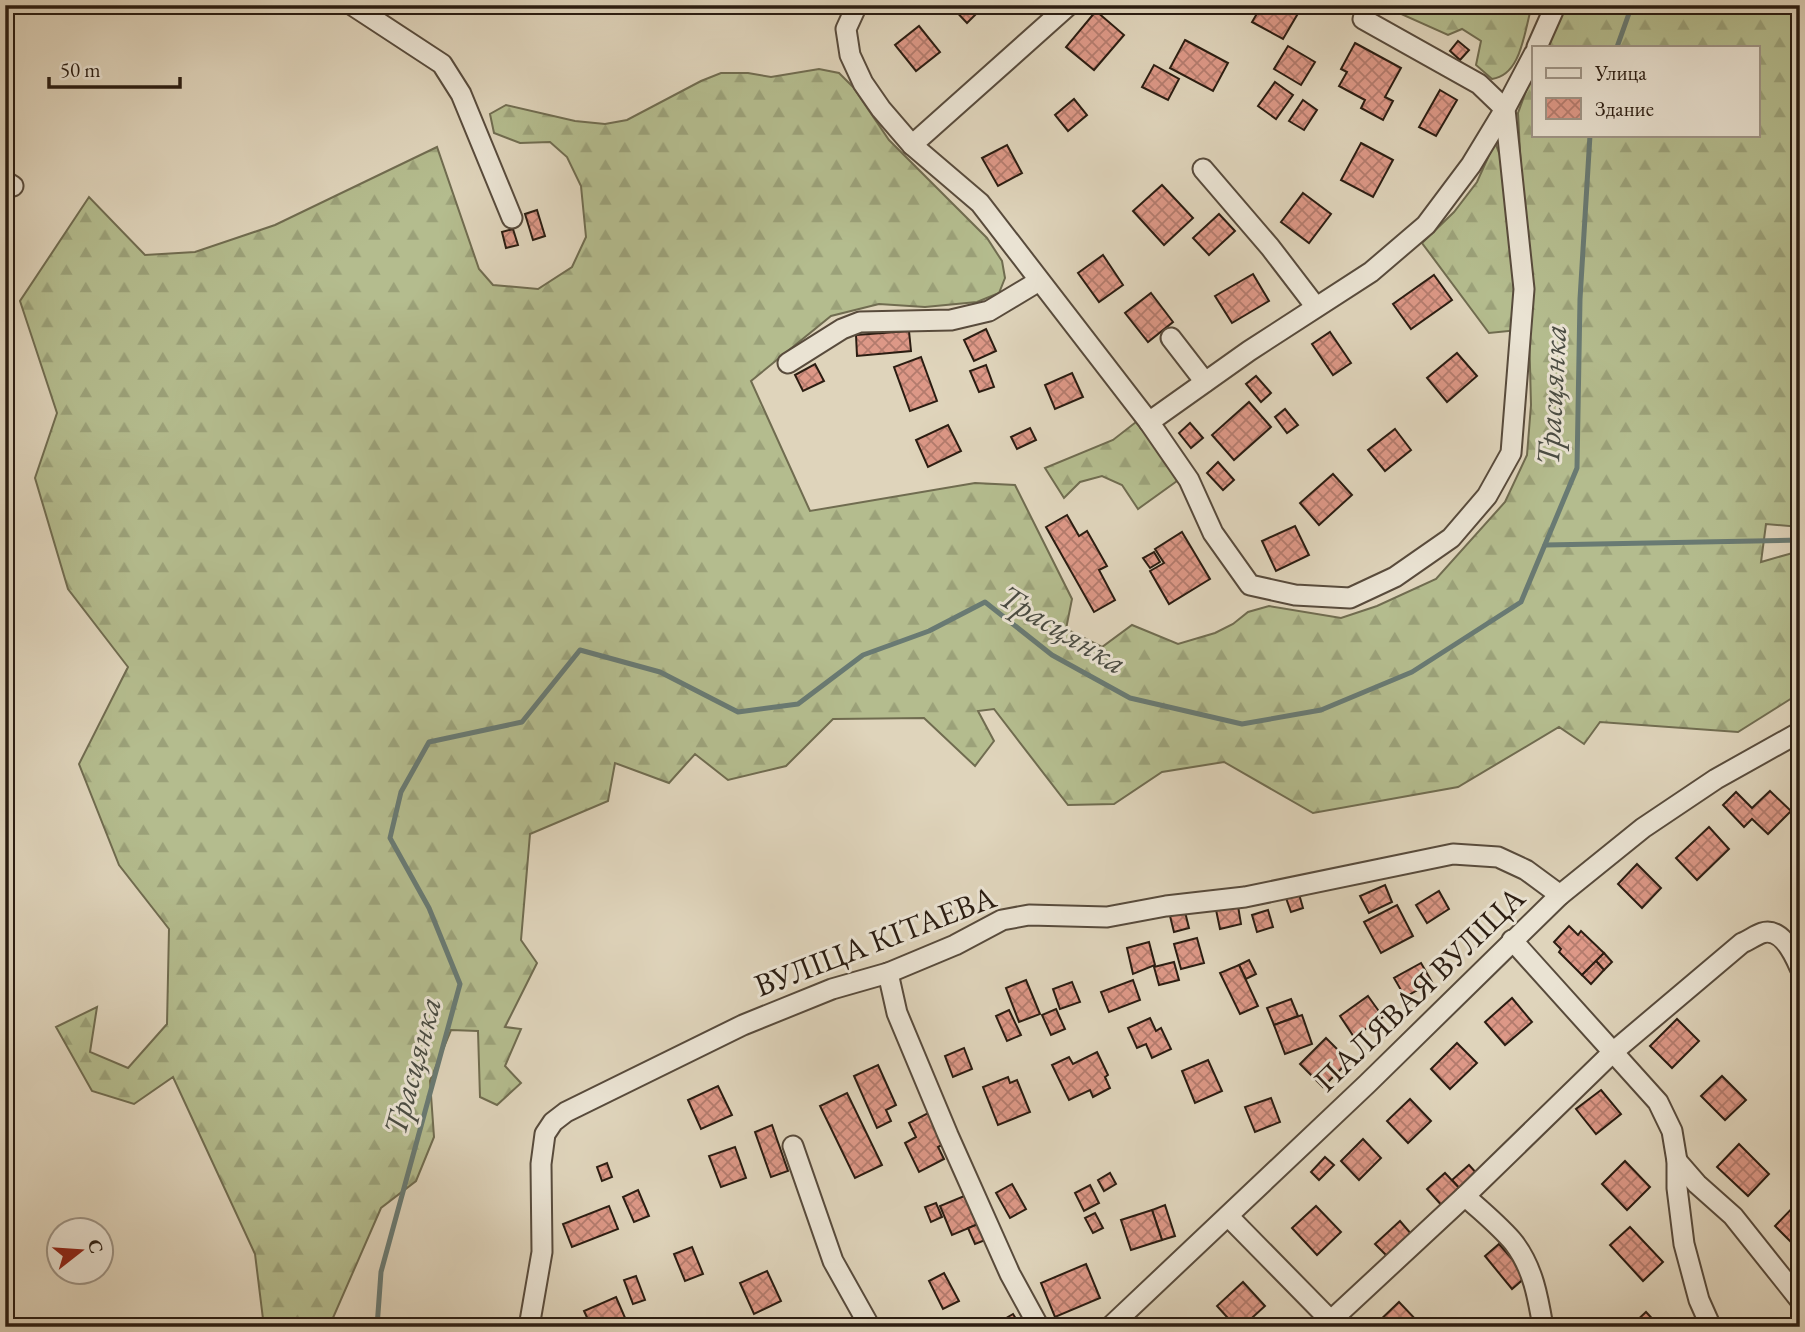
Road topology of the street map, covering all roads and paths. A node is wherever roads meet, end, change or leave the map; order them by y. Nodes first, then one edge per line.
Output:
1 (352, 5) edge
2 (857, 5) edge
3 (1069, 5) edge
4 (1552, 5) edge
5 (1363, 19) dead end
6 (1537, 46) edge
7 (1532, 58) edge
8 (1505, 109) junction
9 (912, 145) junction
10 (1203, 169) dead end
11 (513, 218) dead end
12 (1039, 281) junction
13 (1317, 307) junction
14 (1171, 338) dead end
15 (788, 363) dead end
16 (1205, 382) junction
17 (1149, 422) junction
18 (1800, 732) edge
19 (1560, 895) junction
20 (1511, 940) junction
21 (1800, 968) edge
22 (888, 972) junction
23 (1613, 1052) junction
24 (793, 1146) dead end
25 (1677, 1161) junction
26 (1465, 1196) junction
27 (1228, 1216) junction
28 (1800, 1300) edge
29 (1330, 1325) edge
30 (529, 1327) edge
31 (870, 1327) edge
32 (1039, 1327) edge
33 (1110, 1327) edge
34 (1543, 1327) edge
35 (1711, 1327) edge

1 - 11 street
2 - 9 street
3 - 9 street
4 - 6 street
5 - 8 street
7 - 8 street
8 - 13 street
8 - 17 street
9 - 12 street
10 - 13 street
12 - 15 street
12 - 17 street
13 - 16 street
14 - 16 street
16 - 17 street
18 - 19 street, ПАЛЯВАЯ ВУЛІЦА
19 - 20 street, ПАЛЯВАЯ ВУЛІЦА
19 - 22 street, ВУЛІЦА КІТАЕВА
20 - 23 street
20 - 27 street, ПАЛЯВАЯ ВУЛІЦА
21 - 23 street
22 - 30 street, ВУЛІЦА КІТАЕВА
22 - 32 street
23 - 25 street
23 - 26 street
24 - 31 street
25 - 28 street
25 - 35 street
26 - 29 street
26 - 34 street
27 - 29 street
27 - 33 street, ПАЛЯВАЯ ВУЛІЦА

